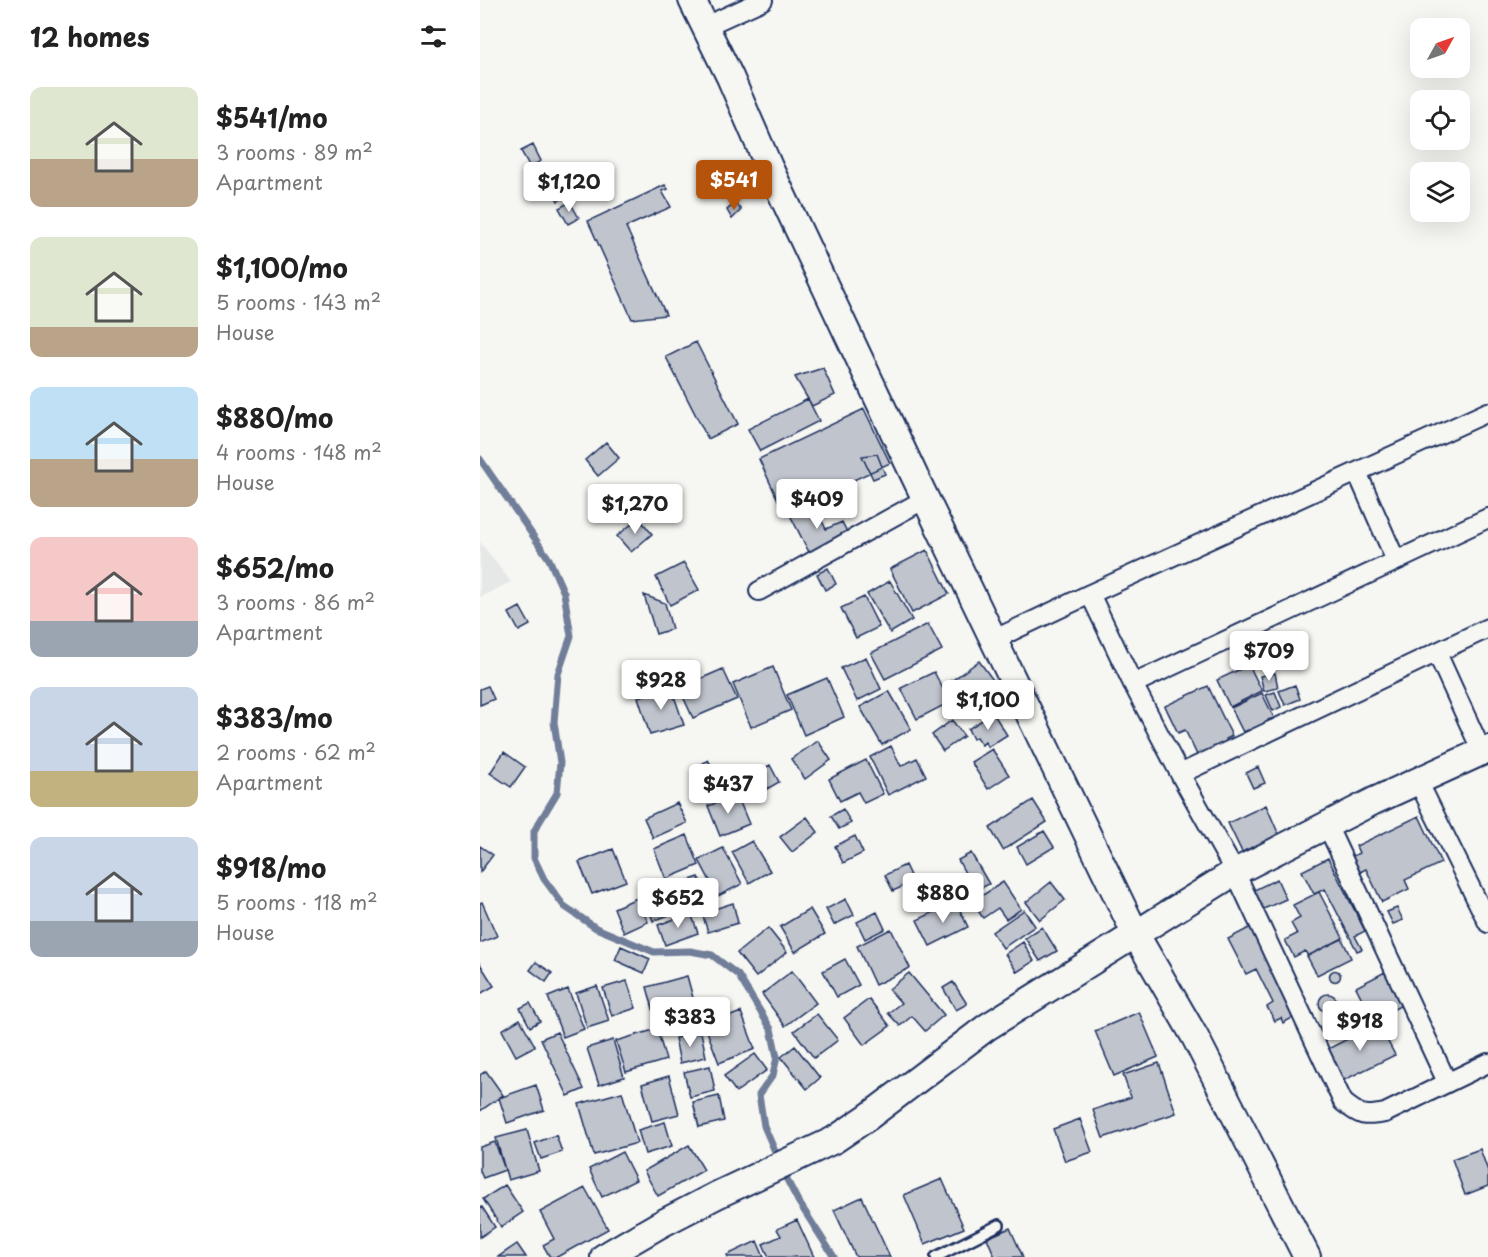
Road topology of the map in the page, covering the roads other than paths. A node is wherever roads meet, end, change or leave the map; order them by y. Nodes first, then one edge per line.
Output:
1 (692, 0) edge
2 (763, 0) edge
3 (706, 26) junction
4 (1488, 412) edge
5 (1357, 472) junction
6 (925, 499) junction
7 (1488, 518) edge
8 (1396, 561) junction
9 (759, 591) dead end
10 (1090, 594) junction
11 (1488, 628) edge
12 (993, 640) junction
13 (1437, 653) junction
14 (1132, 684) junction
15 (1485, 750) edge
16 (1180, 774) junction
17 (1418, 781) junction
18 (1327, 825) junction
19 (1235, 872) junction
20 (1488, 923) edge
21 (1136, 934) junction
22 (1488, 1063) edge
23 (1447, 1082) junction
24 (999, 1226) dead end
25 (604, 1257) edge
26 (936, 1257) edge
27 (1307, 1257) edge

1 - 3 street
2 - 3 street
3 - 6 street
4 - 5 street
5 - 8 street
5 - 10 street
6 - 9 street
6 - 12 street
7 - 8 street
8 - 14 street
10 - 12 street
10 - 14 street
11 - 13 street
12 - 21 street
13 - 15 street
13 - 16 street
14 - 16 street
15 - 17 street
16 - 19 street
17 - 18 street
17 - 20 street
18 - 19 street
18 - 23 street
19 - 21 street
19 - 23 street
21 - 25 street
21 - 27 street
22 - 23 street
24 - 26 lane

